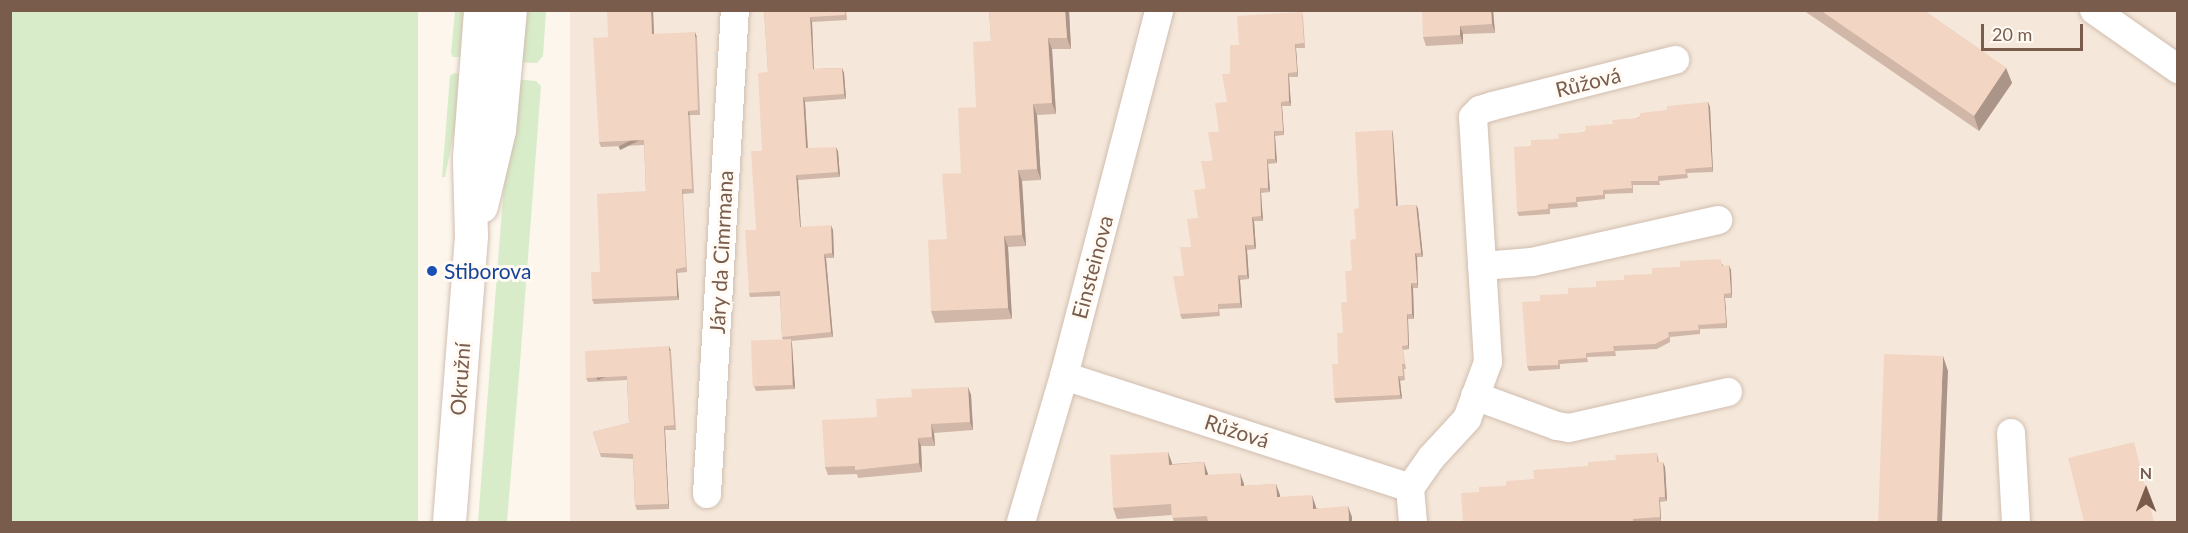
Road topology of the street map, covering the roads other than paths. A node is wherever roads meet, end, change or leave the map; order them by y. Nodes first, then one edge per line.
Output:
1 (480, 10) edge
2 (510, 10) edge
3 (735, 10) edge
4 (1159, 10) edge
5 (2094, 10) edge
6 (1675, 60) dead end
7 (2178, 69) edge
8 (1718, 220) dead end
9 (471, 236) junction
10 (1482, 266) junction
11 (1064, 376) junction
12 (1728, 392) dead end
13 (1475, 396) junction
14 (2011, 432) dead end
15 (1410, 488) junction
16 (707, 494) dead end
17 (449, 522) edge
18 (1021, 522) edge
19 (1413, 522) edge
20 (2016, 522) edge

1 - 9 street, Okružní
2 - 9 street, Okružní
3 - 16 street, Járy da Cimrmana
4 - 11 street, Einsteinova
5 - 7 street
6 - 10 street, Růžová
8 - 10 street
9 - 17 street, Okružní
10 - 13 street, Růžová
11 - 15 street, Růžová
11 - 18 street, Einsteinova
12 - 13 street
13 - 15 street, Růžová
14 - 20 street
15 - 19 street

